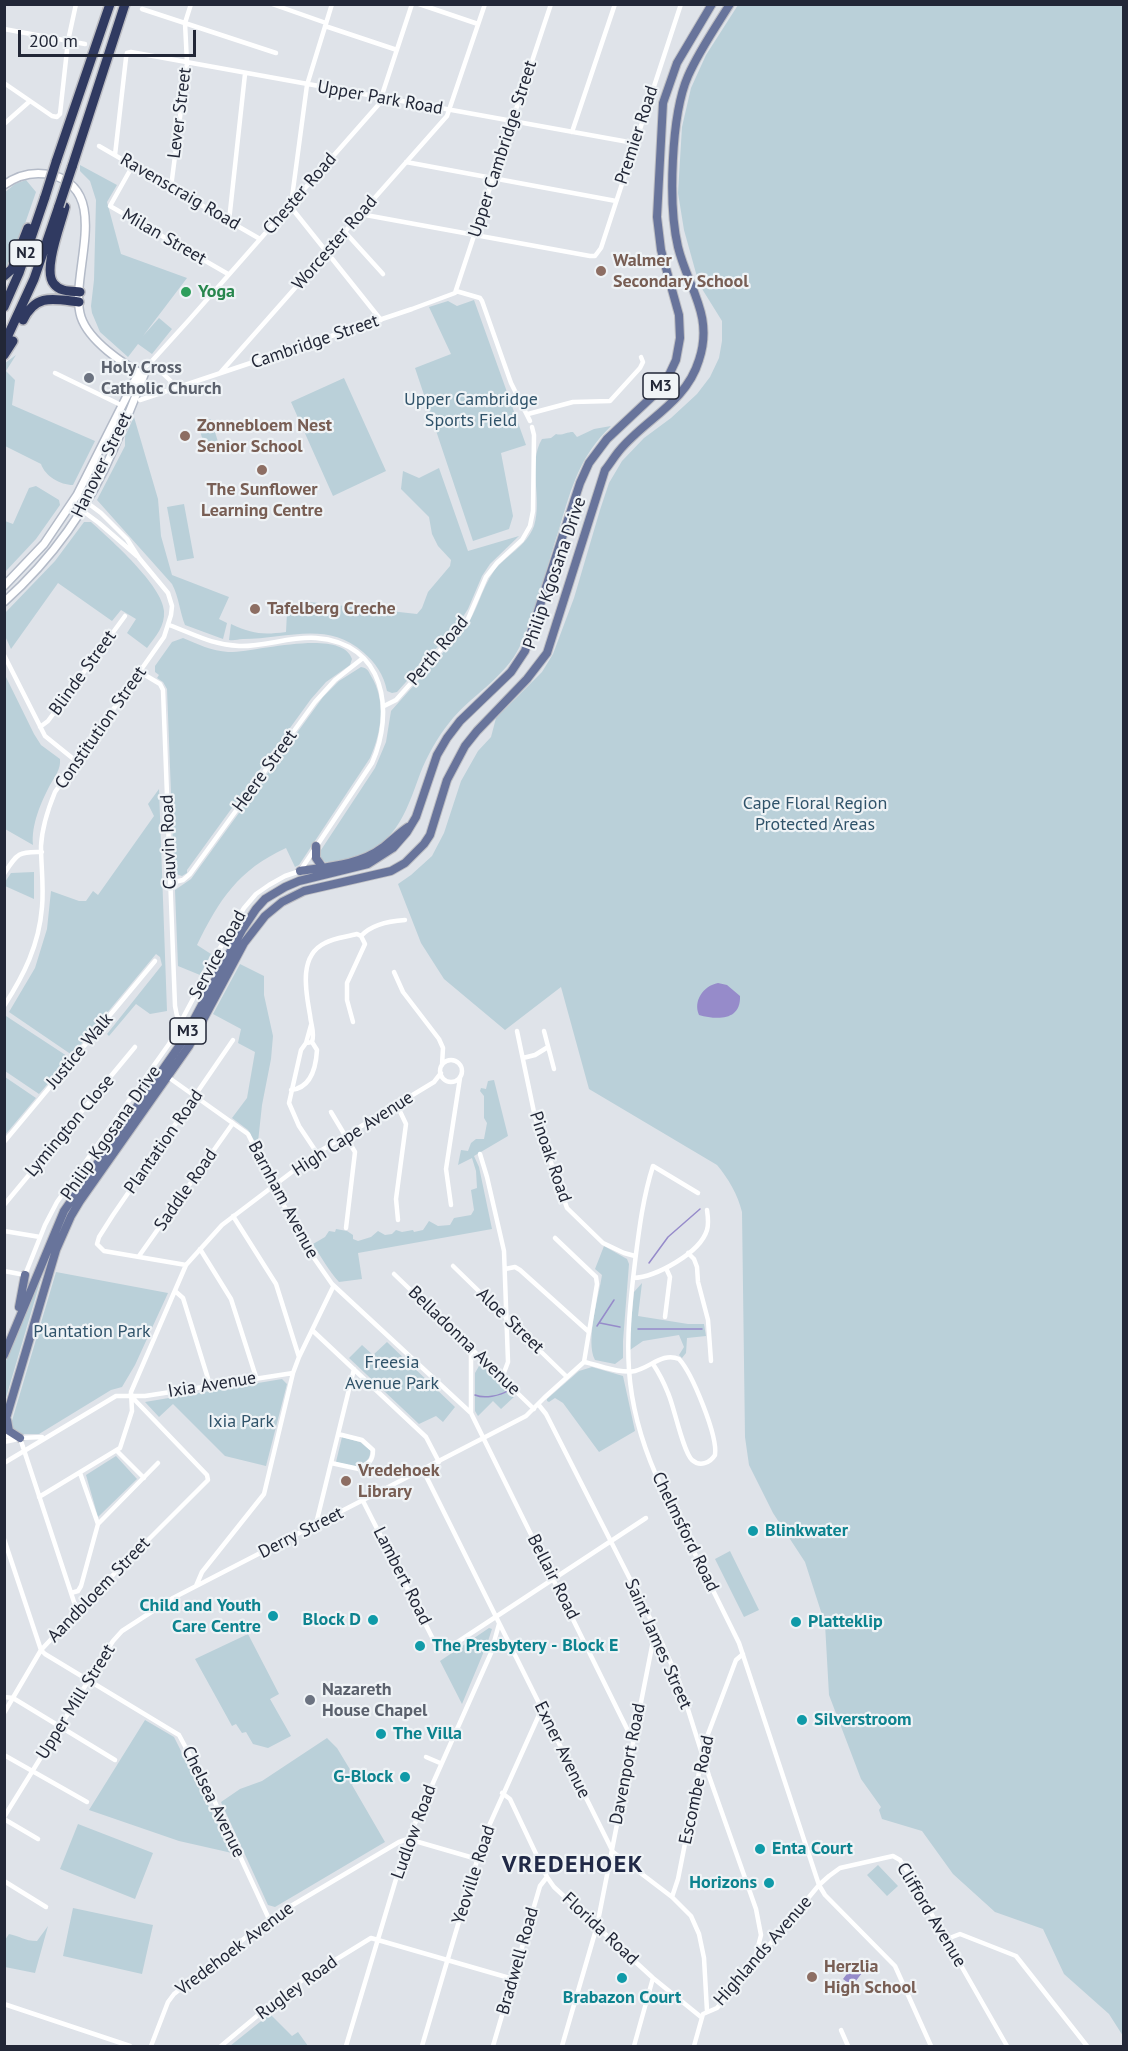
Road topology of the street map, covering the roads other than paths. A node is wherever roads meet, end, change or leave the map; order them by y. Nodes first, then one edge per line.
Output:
1 (76, 4) edge
2 (110, 4) edge
3 (125, 4) edge
4 (191, 4) edge
5 (272, 4) edge
6 (332, 4) edge
7 (412, 4) edge
8 (419, 4) edge
9 (485, 4) edge
10 (551, 4) edge
11 (615, 4) edge
12 (681, 4) edge
13 (712, 4) edge
14 (730, 4) edge
15 (142, 9) dead end
16 (185, 23) junction
17 (478, 24) junction
18 (326, 25) junction
19 (4, 29) edge
20 (68, 41) junction
21 (85, 44) dead end
22 (397, 50) junction
23 (276, 53) dead end
24 (187, 63) junction
25 (245, 74) junction
26 (4, 84) edge
27 (307, 85) junction
28 (382, 99) junction
29 (30, 101) junction
30 (450, 111) junction
31 (512, 122) junction
32 (4, 124) edge
33 (572, 132) junction
34 (634, 143) junction
35 (99, 146) dead end
36 (115, 155) junction
37 (406, 162) junction
38 (133, 165) junction
39 (494, 178) junction
40 (5, 183) edge
41 (171, 187) junction
42 (43, 196) junction
43 (616, 201) junction
44 (291, 205) junction
45 (62, 206) junction
46 (360, 214) junction
47 (229, 221) junction
48 (345, 232) junction
49 (475, 236) junction
50 (260, 239) junction
51 (326, 252) junction
52 (228, 274) junction
53 (383, 274) dead end
54 (4, 276) edge
55 (456, 292) junction
56 (80, 297) junction
57 (4, 307) edge
58 (381, 320) junction
59 (4, 344) edge
60 (4, 355) edge
61 (641, 357) dead end
62 (151, 362) junction
63 (55, 373) dead end
64 (142, 374) junction
65 (219, 375) junction
66 (178, 388) junction
67 (140, 400) dead end
68 (121, 405) junction
69 (528, 414) junction
70 (77, 495) junction
71 (87, 501) junction
72 (72, 503) junction
73 (82, 510) junction
74 (139, 558) junction
75 (4, 586) edge
76 (4, 602) edge
77 (124, 616) dead end
78 (169, 625) junction
79 (4, 655) edge
80 (363, 658) junction
81 (140, 672) junction
82 (384, 706) junction
83 (40, 727) junction
84 (76, 761) junction
85 (412, 824) junction
86 (316, 846) junction
87 (42, 852) junction
88 (322, 868) junction
89 (300, 871) junction
90 (5, 872) edge
91 (170, 883) junction
92 (405, 920) dead end
93 (361, 936) junction
94 (155, 961) dead end
95 (394, 972) dead end
96 (4, 1006) edge
97 (182, 1021) junction
98 (353, 1022) dead end
99 (517, 1031) dead end
100 (544, 1031) dead end
101 (233, 1040) dead end
102 (309, 1043) junction
103 (135, 1047) dead end
104 (548, 1047) junction
105 (443, 1056) junction
106 (523, 1058) junction
107 (449, 1060) junction
108 (442, 1065) junction
109 (554, 1069) dead end
110 (441, 1073) junction
111 (168, 1077) junction
112 (460, 1078) junction
113 (449, 1081) junction
114 (434, 1082) junction
115 (291, 1090) junction
116 (456, 1090) junction
117 (196, 1096) junction
118 (397, 1105) junction
119 (331, 1112) dead end
120 (233, 1123) junction
121 (346, 1136) junction
122 (4, 1142) edge
123 (317, 1153) junction
124 (480, 1154) dead end
125 (274, 1187) junction
126 (698, 1193) dead end
127 (4, 1205) edge
128 (451, 1205) dead end
129 (707, 1210) dead end
130 (233, 1216) junction
131 (398, 1220) dead end
132 (346, 1228) dead end
133 (4, 1231) edge
134 (40, 1237) junction
135 (555, 1238) dead end
136 (200, 1249) junction
137 (688, 1253) junction
138 (636, 1256) junction
139 (140, 1257) junction
140 (186, 1265) junction
141 (453, 1266) dead end
142 (666, 1268) junction
143 (505, 1269) junction
144 (4, 1271) edge
145 (394, 1274) dead end
146 (25, 1275) junction
147 (633, 1278) junction
148 (333, 1287) junction
149 (175, 1291) junction
150 (665, 1317) dead end
151 (507, 1318) junction
152 (15, 1329) junction
153 (312, 1330) junction
154 (589, 1332) junction
155 (471, 1349) junction
156 (4, 1355) edge
157 (299, 1356) junction
158 (711, 1361) dead end
159 (584, 1362) junction
160 (653, 1364) junction
161 (354, 1369) junction
162 (628, 1371) junction
163 (293, 1373) junction
164 (256, 1377) junction
165 (567, 1377) junction
166 (502, 1378) junction
167 (210, 1384) junction
168 (130, 1395) junction
169 (536, 1406) junction
170 (471, 1413) junction
171 (6, 1422) edge
172 (338, 1434) junction
173 (4, 1436) edge
174 (48, 1436) junction
175 (20, 1438) junction
176 (483, 1439) junction
177 (4, 1442) edge
178 (24, 1451) junction
179 (117, 1451) junction
180 (4, 1462) edge
181 (439, 1462) junction
182 (158, 1463) dead end
183 (331, 1463) junction
184 (423, 1470) junction
185 (80, 1473) junction
186 (144, 1478) junction
187 (39, 1497) junction
188 (363, 1501) junction
189 (646, 1518) dead end
190 (98, 1524) junction
191 (316, 1524) junction
192 (4, 1539) edge
193 (611, 1541) junction
194 (553, 1578) junction
195 (196, 1586) junction
196 (71, 1593) junction
197 (79, 1609) junction
198 (496, 1617) junction
199 (499, 1624) junction
200 (656, 1630) junction
201 (664, 1648) junction
202 (41, 1650) junction
203 (743, 1654) junction
204 (650, 1656) junction
205 (89, 1681) junction
206 (4, 1697) edge
207 (13, 1698) junction
208 (543, 1712) junction
209 (4, 1713) edge
210 (622, 1716) junction
211 (637, 1720) junction
212 (61, 1726) junction
213 (633, 1741) junction
214 (4, 1755) edge
215 (702, 1755) junction
216 (426, 1757) dead end
217 (116, 1760) dead end
218 (440, 1763) junction
219 (32, 1773) junction
220 (502, 1793) junction
221 (87, 1802) dead end
222 (4, 1818) edge
223 (38, 1839) dead end
224 (408, 1839) junction
225 (613, 1852) junction
226 (477, 1859) junction
227 (547, 1877) junction
228 (4, 1881) edge
229 (819, 1885) junction
230 (672, 1897) junction
231 (46, 1907) dead end
232 (269, 1919) junction
233 (597, 1926) junction
234 (379, 1939) junction
235 (947, 1939) junction
236 (448, 1960) junction
237 (753, 1966) junction
238 (653, 1978) junction
239 (513, 1979) junction
240 (4, 2004) edge
241 (707, 2011) junction
242 (701, 2018) junction
243 (841, 2030) dead end
244 (130, 2046) edge
245 (151, 2046) edge
246 (221, 2046) edge
247 (346, 2046) edge
248 (422, 2046) edge
249 (493, 2046) edge
250 (562, 2046) edge
251 (634, 2046) edge
252 (694, 2046) edge
253 (848, 2046) edge
254 (931, 2046) edge
255 (1007, 2046) edge
256 (1087, 2046) edge

1 - 20 street
2 - 42 highway, N2, bridge
3 - 45 highway, N2, bridge
4 - 16 street, Lever Street
5 - 18 street
6 - 18 street
7 - 22 street, Chester Road
8 - 17 street
9 - 17 street
10 - 31 street, Upper Cambridge Street
11 - 33 street
12 - 34 street, Premier Road
13 - 85 main road, Philip Kgosana Drive / M3
14 - 111 main road, Philip Kgosana Drive / M3
15 - 16 street
16 - 23 street
16 - 24 street, Lever Street
17 - 30 street
18 - 22 street
18 - 27 street
19 - 20 street
20 - 21 street
20 - 29 street
22 - 28 street, Chester Road
24 - 25 street, Upper Park Road
24 - 36 street, Upper Park Road
24 - 41 street, Lever Street
25 - 27 street, Upper Park Road
25 - 47 street
26 - 29 street
27 - 28 street, Upper Park Road
27 - 44 street
28 - 30 street, Upper Park Road
28 - 44 street, Chester Road
29 - 32 street
30 - 31 street, Upper Park Road
30 - 37 street, Worcester Road
31 - 33 street, Upper Park Road
31 - 39 street, Upper Cambridge Street
33 - 34 street, Upper Park Road
34 - 43 street, Premier Road
35 - 36 street, Ravenscraig Road
36 - 38 street, Ravenscraig Road
37 - 39 street
37 - 46 street, Worcester Road
38 - 41 street, Ravenscraig Road
38 - 52 street, Milan Street
39 - 43 street
39 - 49 street, Upper Cambridge Street
40 - 56 street
41 - 47 street, Ravenscraig Road
42 - 54 highway
42 - 57 highway, N2
43 - 49 street, Premier Road
44 - 50 street, Chester Road
44 - 51 street
45 - 56 highway
45 - 59 highway, N2
46 - 48 street, Worcester Road
46 - 49 street
47 - 50 street, Ravenscraig Road
48 - 51 street, Worcester Road
48 - 53 street
49 - 55 street, Upper Cambridge Street
50 - 52 street, Chester Road
51 - 58 street
51 - 65 street, Worcester Road
52 - 62 street, Chester Road
55 - 58 street, Cambridge Street
55 - 69 street, Perth Road
56 - 60 highway
56 - 64 street
58 - 65 street, Cambridge Street
61 - 69 street
62 - 64 street, Chester Road
62 - 66 street
63 - 68 street
64 - 68 street, Hanover Street
64 - 71 street, Hanover Street
65 - 66 street, Cambridge Street
66 - 67 street, Cambridge Street
68 - 70 street, Hanover Street
69 - 82 street, Perth Road
70 - 71 street
70 - 72 street, Hanover Street
71 - 73 street, Hanover Street
71 - 74 street
72 - 73 street
72 - 75 street, Hanover Street
73 - 74 street
73 - 76 street, Hanover Street
74 - 78 street
77 - 83 street, Blinde Street
78 - 80 street
78 - 81 street, Constitution Street
79 - 83 street
80 - 82 street
80 - 91 street, Heere Street
81 - 84 street, Constitution Street
81 - 91 street, Cauvin Road
82 - 86 street
83 - 84 street
84 - 87 street, Constitution Street
85 - 88 main road
85 - 152 main road, Philip Kgosana Drive / M3
86 - 88 main road
86 - 89 street
87 - 90 street
87 - 96 street, Constitution Street
88 - 89 main road
89 - 97 street, Service Road
91 - 97 street, Cauvin Road
92 - 93 street
93 - 98 street
93 - 102 street
94 - 122 street, Justice Walk
95 - 105 street
97 - 134 street, Service Road
99 - 106 street, Pinoak Road
100 - 104 street
101 - 117 street, Plantation Road
102 - 115 street
102 - 115 street
103 - 127 street, Lymington Close
104 - 106 street
104 - 109 street
105 - 107 street
105 - 108 street
106 - 138 street, Pinoak Road
107 - 108 street
107 - 112 street
108 - 110 street
110 - 113 street
110 - 114 street, High Cape Avenue
111 - 117 street, Barnham Avenue
111 - 171 main road, Philip Kgosana Drive / M3
112 - 113 street
112 - 116 street
113 - 114 street, High Cape Avenue
113 - 116 street
114 - 118 street, High Cape Avenue
115 - 123 street
116 - 128 street
117 - 120 street, Barnham Avenue
117 - 139 street, Plantation Road
118 - 121 street, High Cape Avenue
118 - 131 street
119 - 121 street
120 - 125 street, Barnham Avenue
120 - 139 street, Saddle Road
121 - 123 street, High Cape Avenue
121 - 132 street
123 - 125 street, High Cape Avenue
124 - 143 street
125 - 130 street, High Cape Avenue
125 - 148 street, Barnham Avenue
126 - 138 street, Chelmsford Road
129 - 137 street
130 - 136 street, High Cape Avenue
130 - 157 street
133 - 134 street
134 - 146 street, Service Road
135 - 154 street
136 - 140 street, High Cape Avenue
136 - 164 street
137 - 142 street
137 - 158 street
138 - 147 street, Chelmsford Road
139 - 140 street
140 - 149 street, High Cape Avenue
141 - 151 street, Aloe Street
142 - 147 street
142 - 150 street
143 - 151 street
143 - 154 street
144 - 146 street
145 - 155 street, Belladonna Avenue
146 - 152 main road
147 - 162 street, Chelmsford Road
148 - 153 street
148 - 170 street, Barnham Avenue
149 - 167 street
149 - 168 street, High Cape Avenue
151 - 165 street, Aloe Street
151 - 166 street
152 - 156 main road, Philip Kgosana Drive / M3
153 - 157 street
153 - 161 street
154 - 159 street
155 - 166 street, Belladonna Avenue
155 - 170 street
157 - 163 street
159 - 162 street
159 - 165 street, Derry Street
160 - 160 street
160 - 162 street
161 - 172 street
161 - 181 street
162 - 203 street, Chelmsford Road
163 - 164 street, Ixia Avenue
163 - 195 street
164 - 167 street, Ixia Avenue
165 - 169 street, Derry Street
166 - 169 street, Belladonna Avenue
167 - 168 street, Ixia Avenue
168 - 174 street, Ixia Avenue
168 - 179 street, High Cape Avenue
168 - 197 street, Aandbloem Street
169 - 176 street, Derry Street
169 - 193 street, Saint James Street
170 - 176 street, Bellair Road
171 - 175 main road
172 - 183 street
172 - 183 street
173 - 175 street
174 - 175 street
174 - 178 street, Ixia Avenue
175 - 177 street
175 - 178 street
176 - 181 street, Derry Street
176 - 194 street, Bellair Road
178 - 180 street, Ixia Avenue
178 - 187 street
179 - 185 street
179 - 186 street
181 - 184 street, Derry Street
182 - 186 street
183 - 191 street
184 - 188 street, Derry Street
184 - 198 street, Exner Avenue
185 - 187 street
185 - 190 street
186 - 190 street
187 - 196 street
188 - 191 street, Derry Street
188 - 198 street, Lambert Road
189 - 193 street
190 - 196 street
191 - 195 street, Derry Street
192 - 202 street
193 - 194 street
193 - 200 street, Saint James Street
194 - 198 street
194 - 210 street, Bellair Road
195 - 205 street, Upper Mill Street
196 - 197 street
197 - 202 street, Aandbloem Street
198 - 199 street, Exner Avenue
199 - 208 street, Exner Avenue
199 - 218 street, Ludlow Road
200 - 201 street, Saint James Street
200 - 204 street, Davenport Road
201 - 204 street
201 - 215 street, Saint James Street
202 - 205 street, Chelsea Avenue
202 - 207 street, Aandbloem Street
203 - 215 street, Escombe Road
203 - 229 street, Chelmsford Road
204 - 211 street, Davenport Road
205 - 212 street, Upper Mill Street
205 - 232 street, Chelsea Avenue
206 - 207 street
207 - 209 street, Aandbloem Street
207 - 212 street
208 - 220 street, Yeoville Road
208 - 225 street, Exner Avenue
210 - 211 street
210 - 213 street, Bellair Road
211 - 213 street, Davenport Road
212 - 217 street
212 - 219 street, Upper Mill Street
213 - 225 street, Davenport Road
214 - 219 street
215 - 230 street, Escombe Road
215 - 237 street, Saint James Street
216 - 218 street
218 - 224 street, Ludlow Road
219 - 221 street
219 - 222 street, Upper Mill Street
220 - 226 street, Yeoville Road
220 - 227 street, Florida Road
222 - 223 street
224 - 226 street
224 - 232 street, Vredehoek Avenue
224 - 234 street, Ludlow Road
225 - 230 street, Exner Avenue
225 - 233 street, Davenport Road
226 - 236 street, Yeoville Road
227 - 233 street, Florida Road
227 - 239 street, Bradwell Road
228 - 231 street
229 - 235 street, Clifford Avenue
229 - 237 street, Highlands Avenue
229 - 254 street
230 - 241 street, Exner Avenue
232 - 245 street, Vredehoek Avenue
233 - 238 street, Florida Road
233 - 250 street, Davenport Road
234 - 236 street
234 - 246 street, Rugley Road
234 - 247 street, Ludlow Road
235 - 255 street, Clifford Avenue
235 - 256 street
236 - 239 street
236 - 248 street, Yeoville Road
237 - 241 street, Highlands Avenue
238 - 242 street, Florida Road
238 - 251 street
239 - 249 street, Bradwell Road
240 - 244 street
241 - 242 street, Highlands Avenue
242 - 252 street, Highlands Avenue
243 - 253 street

